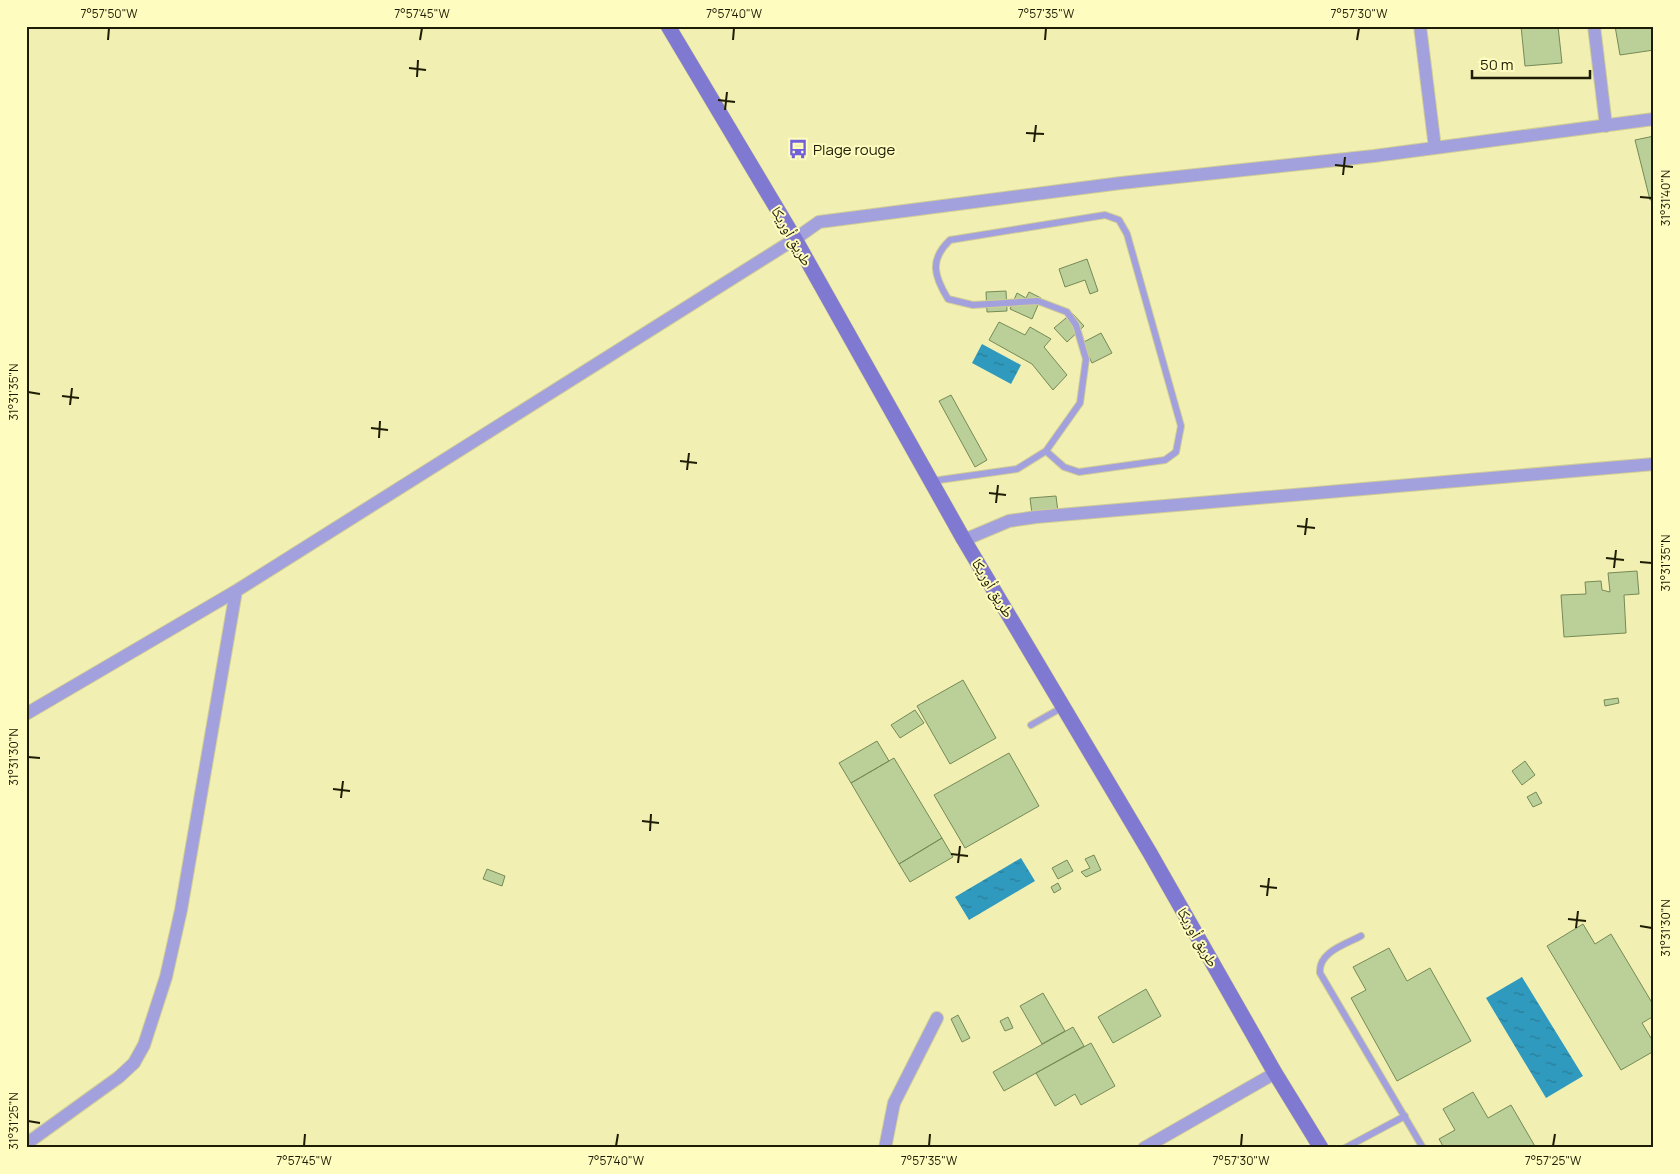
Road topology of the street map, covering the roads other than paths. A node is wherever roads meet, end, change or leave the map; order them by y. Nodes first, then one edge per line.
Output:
1 (668, 26) edge
2 (1420, 26) edge
3 (1594, 26) edge
4 (1654, 119) edge
5 (1606, 126) junction
6 (1435, 148) junction
7 (795, 239) junction
8 (1046, 452) junction
9 (1654, 464) edge
10 (931, 482) junction
11 (964, 540) junction
12 (236, 591) junction
13 (1063, 707) junction
14 (26, 714) edge
15 (1031, 725) dead end
16 (1361, 936) dead end
17 (937, 1018) dead end
18 (1275, 1073) junction
19 (1404, 1116) junction
20 (26, 1144) edge
21 (886, 1148) edge
22 (1144, 1148) edge
23 (1321, 1148) edge
24 (1344, 1148) edge
25 (1423, 1148) edge

1 - 7 street, طريق أوريكا
2 - 6 street
3 - 5 street
4 - 5 street
5 - 6 street
6 - 7 street
7 - 10 street, طريق أوريكا
7 - 12 street
8 - 8 lane
8 - 10 lane
9 - 11 street
10 - 11 street, طريق أوريكا
11 - 13 street, طريق أوريكا
12 - 14 street
12 - 20 street
13 - 15 lane
13 - 18 street, طريق أوريكا
16 - 19 lane
17 - 21 street
18 - 22 street
18 - 23 street, طريق أوريكا
19 - 24 lane
19 - 25 lane

